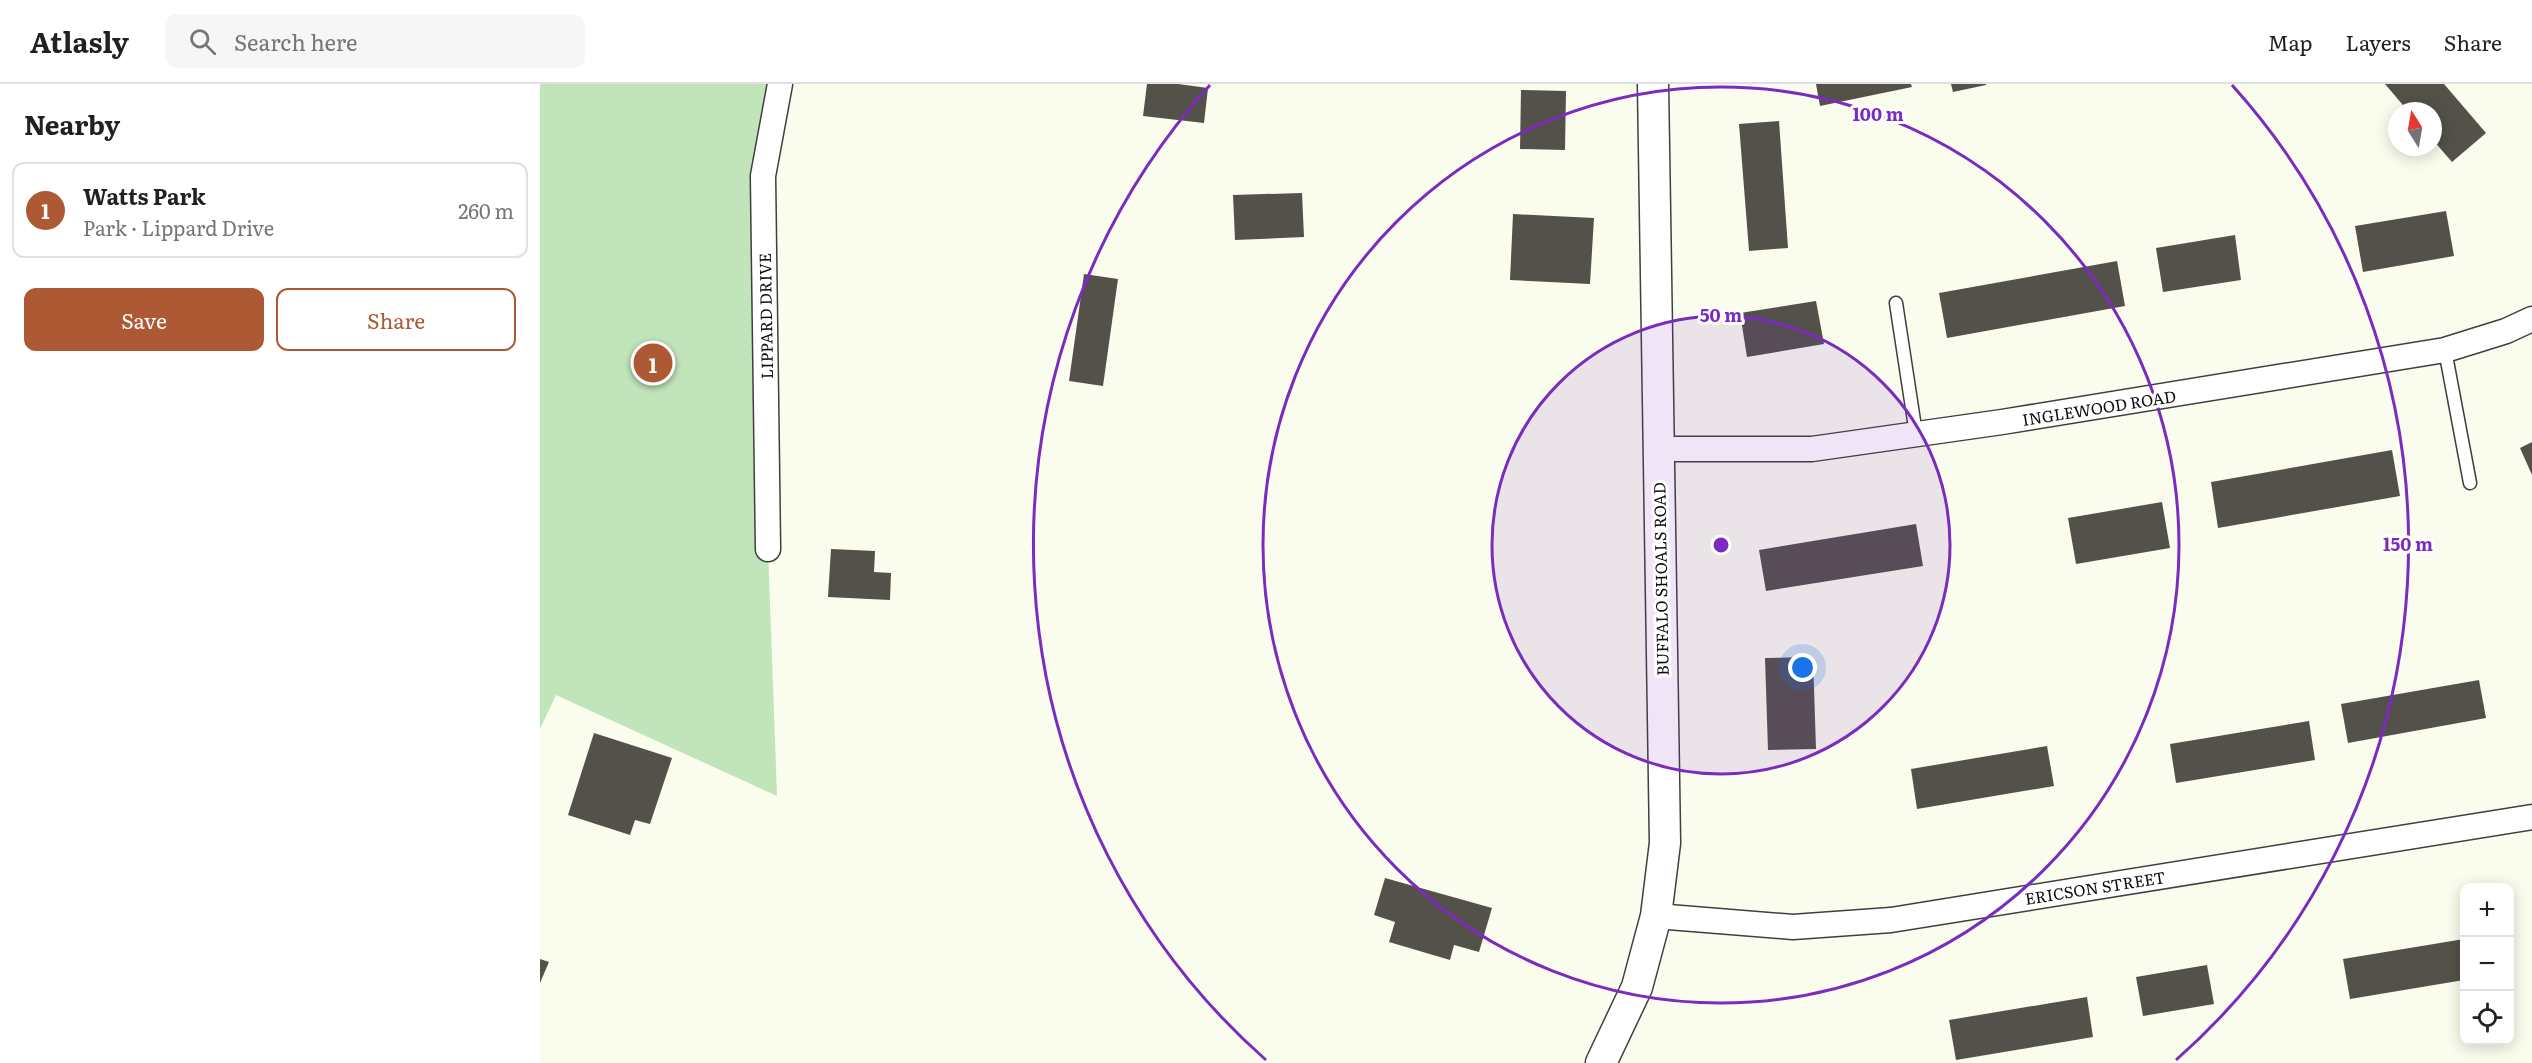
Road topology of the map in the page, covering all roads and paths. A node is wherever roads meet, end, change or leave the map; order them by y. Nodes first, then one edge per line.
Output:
1 (780, 84) edge
2 (1653, 84) edge
3 (1896, 303) dead end
4 (2532, 319) edge
5 (2445, 350) junction
6 (1916, 434) junction
7 (1658, 449) junction
8 (2470, 483) dead end
9 (768, 549) dead end
10 (2532, 817) edge
11 (1656, 916) junction
12 (1600, 1063) edge

1 - 9 street, LIPPARD DRIVE
2 - 7 street, BUFFALO SHOALS ROAD
3 - 6 lane
4 - 5 street, INGLEWOOD ROAD
5 - 6 street, INGLEWOOD ROAD
5 - 8 lane
6 - 7 street, INGLEWOOD ROAD
7 - 11 street, BUFFALO SHOALS ROAD
10 - 11 street, ERICSON STREET
11 - 12 street, BUFFALO SHOALS ROAD

